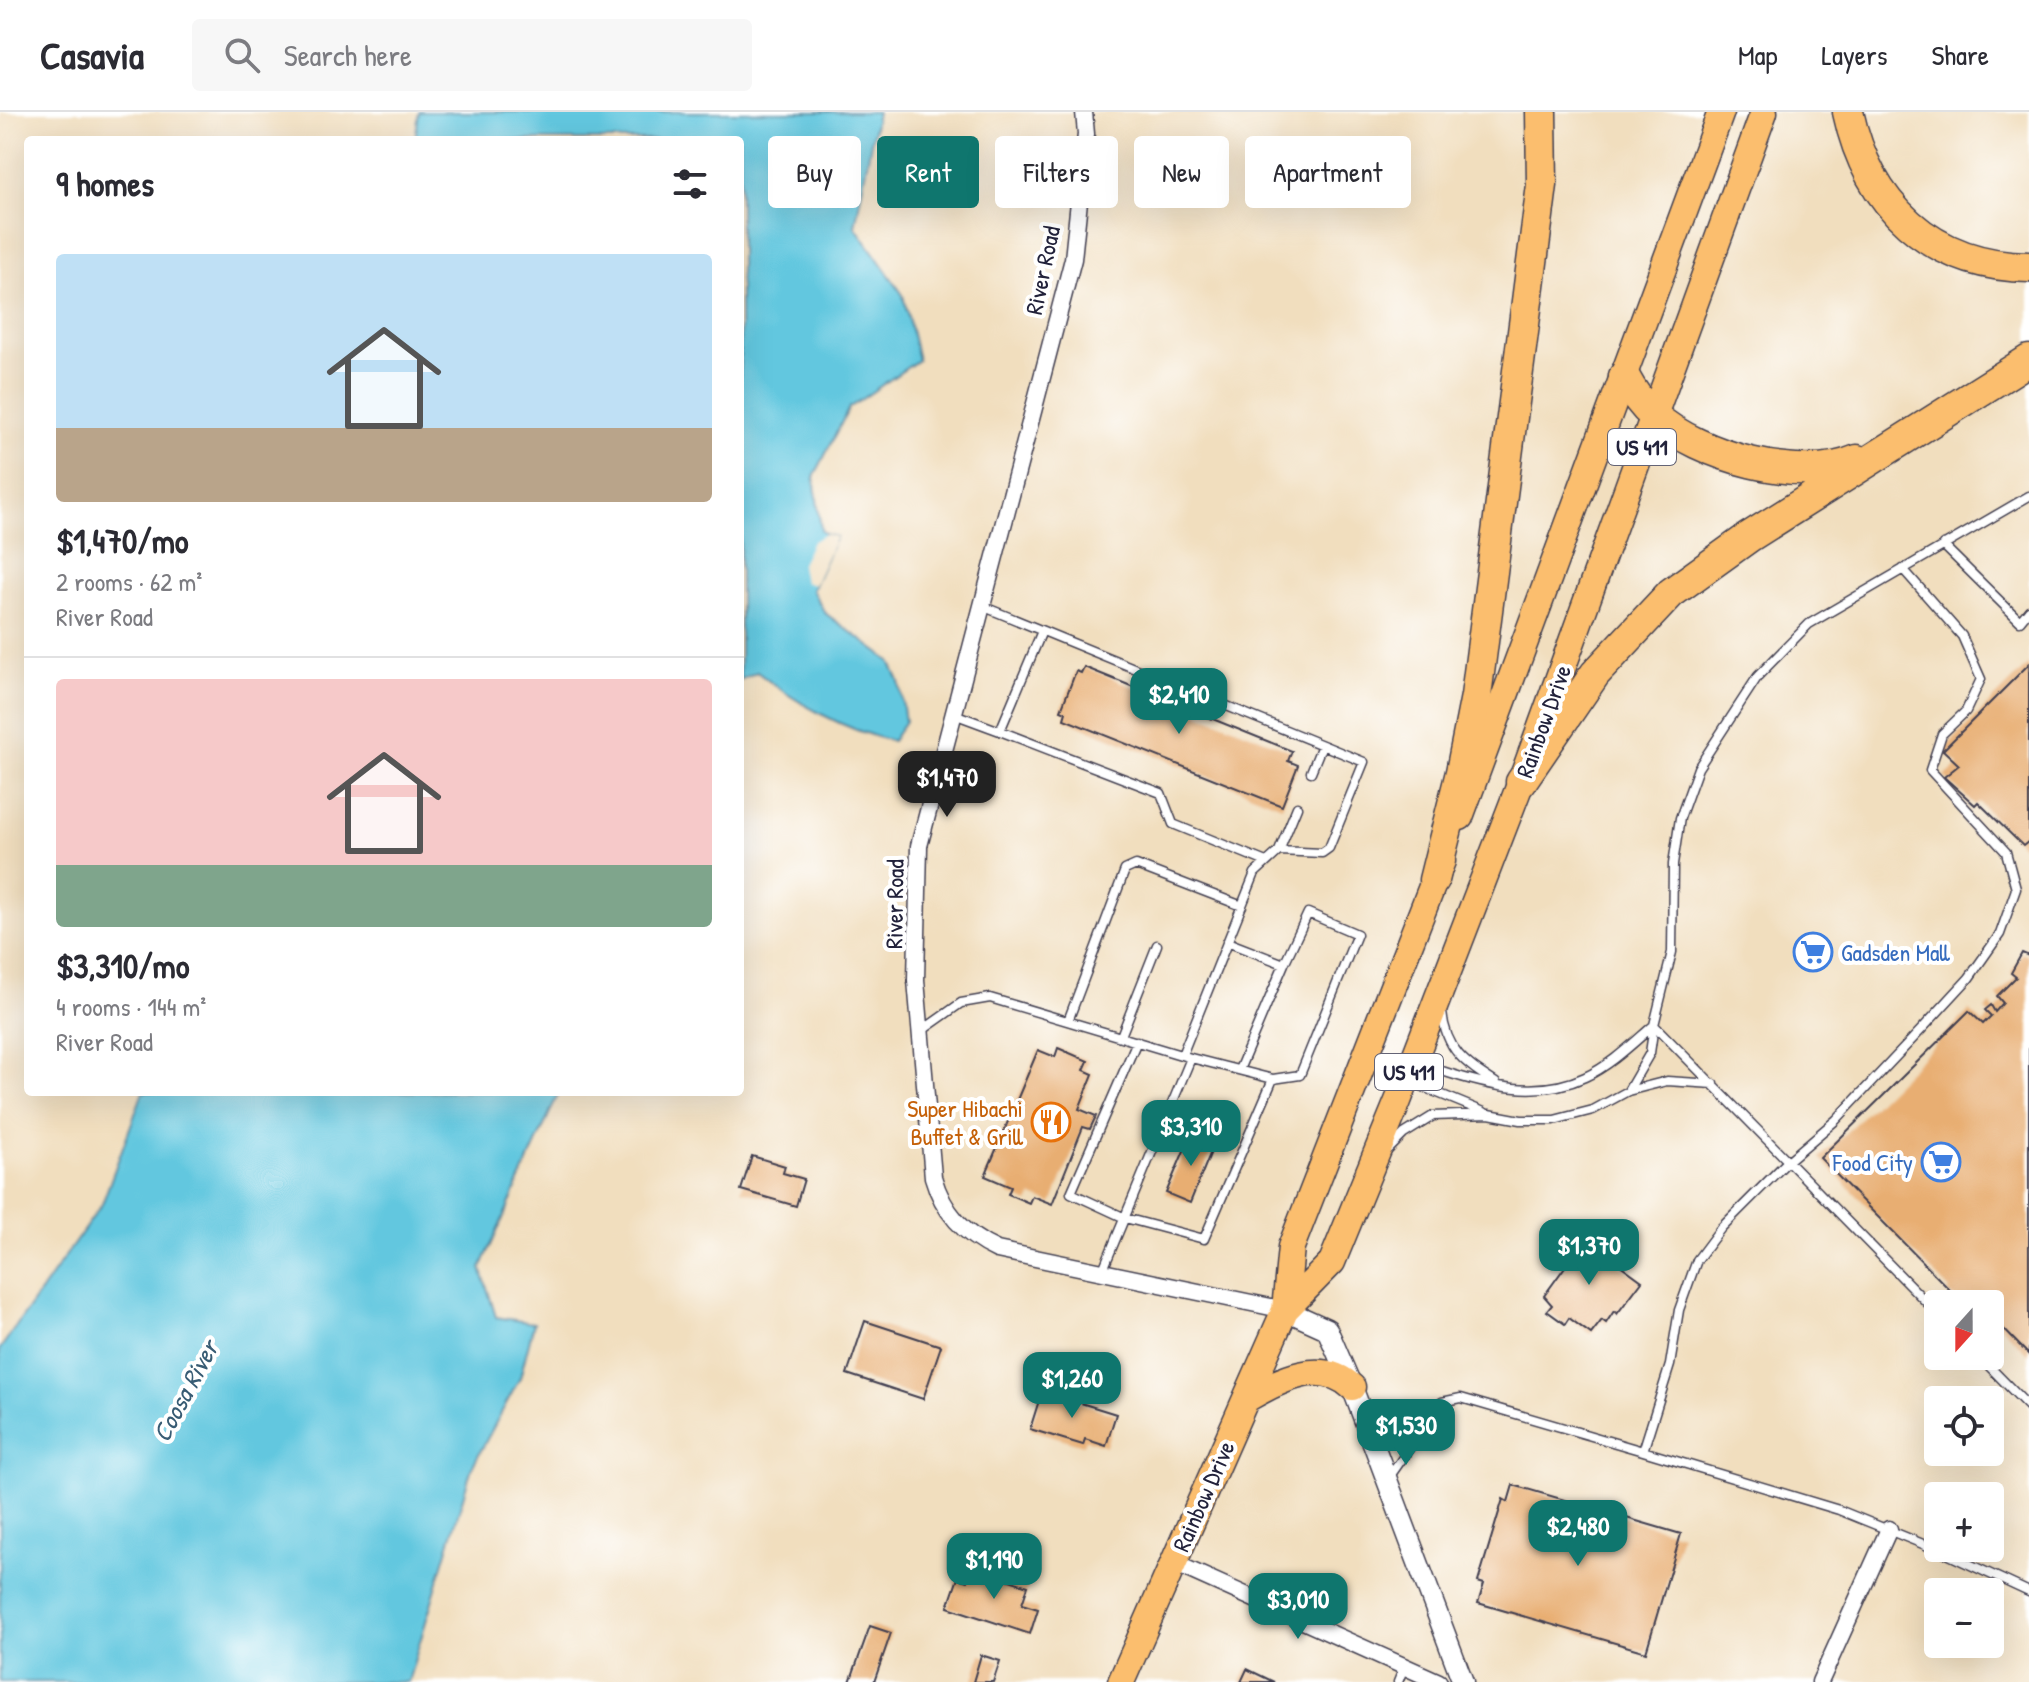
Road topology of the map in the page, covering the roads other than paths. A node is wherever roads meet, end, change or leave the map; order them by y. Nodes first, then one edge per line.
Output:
1 (1084, 112) edge
2 (1541, 112) edge
3 (1721, 112) edge
4 (1764, 112) edge
5 (1848, 112) edge
6 (2029, 267) edge
7 (2029, 360) edge
8 (1624, 376) junction
9 (1653, 416) junction
10 (1903, 440) junction
11 (2028, 499) edge
12 (1943, 545) junction
13 (1903, 569) junction
14 (982, 606) junction
15 (2029, 610) edge
16 (1042, 631) junction
17 (954, 714) junction
18 (1000, 731) junction
19 (1322, 745) junction
20 (1311, 772) dead end
21 (1521, 782) junction
22 (1297, 807) dead end
23 (1279, 851) junction
24 (1266, 862) junction
25 (1434, 880) junction
26 (1242, 906) junction
27 (1227, 942) junction
28 (1157, 945) dead end
29 (1284, 964) junction
30 (1445, 979) junction
31 (1068, 1021) junction
32 (1654, 1025) junction
33 (920, 1032) junction
34 (1121, 1036) junction
35 (1137, 1041) junction
36 (1365, 1056) junction
37 (1186, 1057) junction
38 (1239, 1070) junction
39 (1410, 1070) junction
40 (1273, 1079) junction
41 (1714, 1084) junction
42 (1500, 1086) junction
43 (1628, 1091) junction
44 (1489, 1114) junction
45 (1788, 1161) junction
46 (1372, 1164) junction
47 (1125, 1218) junction
48 (1102, 1273) junction
49 (1924, 1300) edge
50 (1285, 1310) junction
51 (1993, 1370) edge
52 (1352, 1387) junction
53 (1246, 1399) junction
54 (2029, 1407) edge
55 (1643, 1451) junction
56 (1387, 1480) junction
57 (1889, 1529) junction
58 (1174, 1563) junction
59 (2029, 1592) edge
60 (1401, 1674) edge
61 (1121, 1682) edge
62 (1439, 1682) edge
63 (1463, 1682) edge
64 (1820, 1682) edge

1 - 14 street, River Road
2 - 25 highway
3 - 8 main road, Rainbow Drive / US 411
4 - 9 main road, Rainbow Drive / US 411
5 - 6 highway
7 - 10 highway
8 - 9 highway
8 - 25 main road, Rainbow Drive / US 411
9 - 10 highway
9 - 21 main road, Rainbow Drive / US 411
10 - 21 highway
11 - 12 lane
12 - 13 lane
12 - 15 lane
13 - 32 lane
13 - 45 lane
14 - 16 lane
14 - 17 street, River Road
16 - 18 lane
16 - 19 lane
17 - 18 lane
17 - 33 street, River Road
18 - 24 lane
19 - 20 lane
19 - 23 lane
21 - 30 main road, Rainbow Drive / US 411
22 - 23 lane
23 - 24 lane
24 - 26 lane
25 - 36 main road, Rainbow Drive / US 411
26 - 27 lane
26 - 31 lane
27 - 29 lane
27 - 37 lane
28 - 34 lane
29 - 38 lane
29 - 40 lane
30 - 39 main road, Rainbow Drive / US 411
30 - 42 lane
31 - 33 lane
31 - 34 lane
32 - 41 lane
32 - 42 lane
32 - 43 lane
33 - 48 street, River Road
34 - 35 lane
35 - 37 lane
35 - 47 lane
36 - 39 lane
36 - 39 lane
36 - 50 main road, Rainbow Drive / US 411
37 - 38 lane
37 - 47 lane
38 - 40 lane
39 - 42 lane
39 - 44 lane
39 - 46 main road, Rainbow Drive / US 411
40 - 47 lane
41 - 43 lane
41 - 45 lane
43 - 44 lane
44 - 46 lane
45 - 49 lane
45 - 55 lane
46 - 50 main road, Rainbow Drive / US 411
47 - 48 lane
48 - 50 street, River Road
50 - 52 street
50 - 53 main road, Rainbow Drive / US 411
51 - 54 lane
52 - 53 main road
52 - 56 street
53 - 58 main road, Rainbow Drive / US 411
55 - 56 lane
55 - 57 lane
56 - 63 street
57 - 59 lane
57 - 64 street
58 - 60 street
58 - 61 main road, Rainbow Drive / US 411
60 - 62 street

